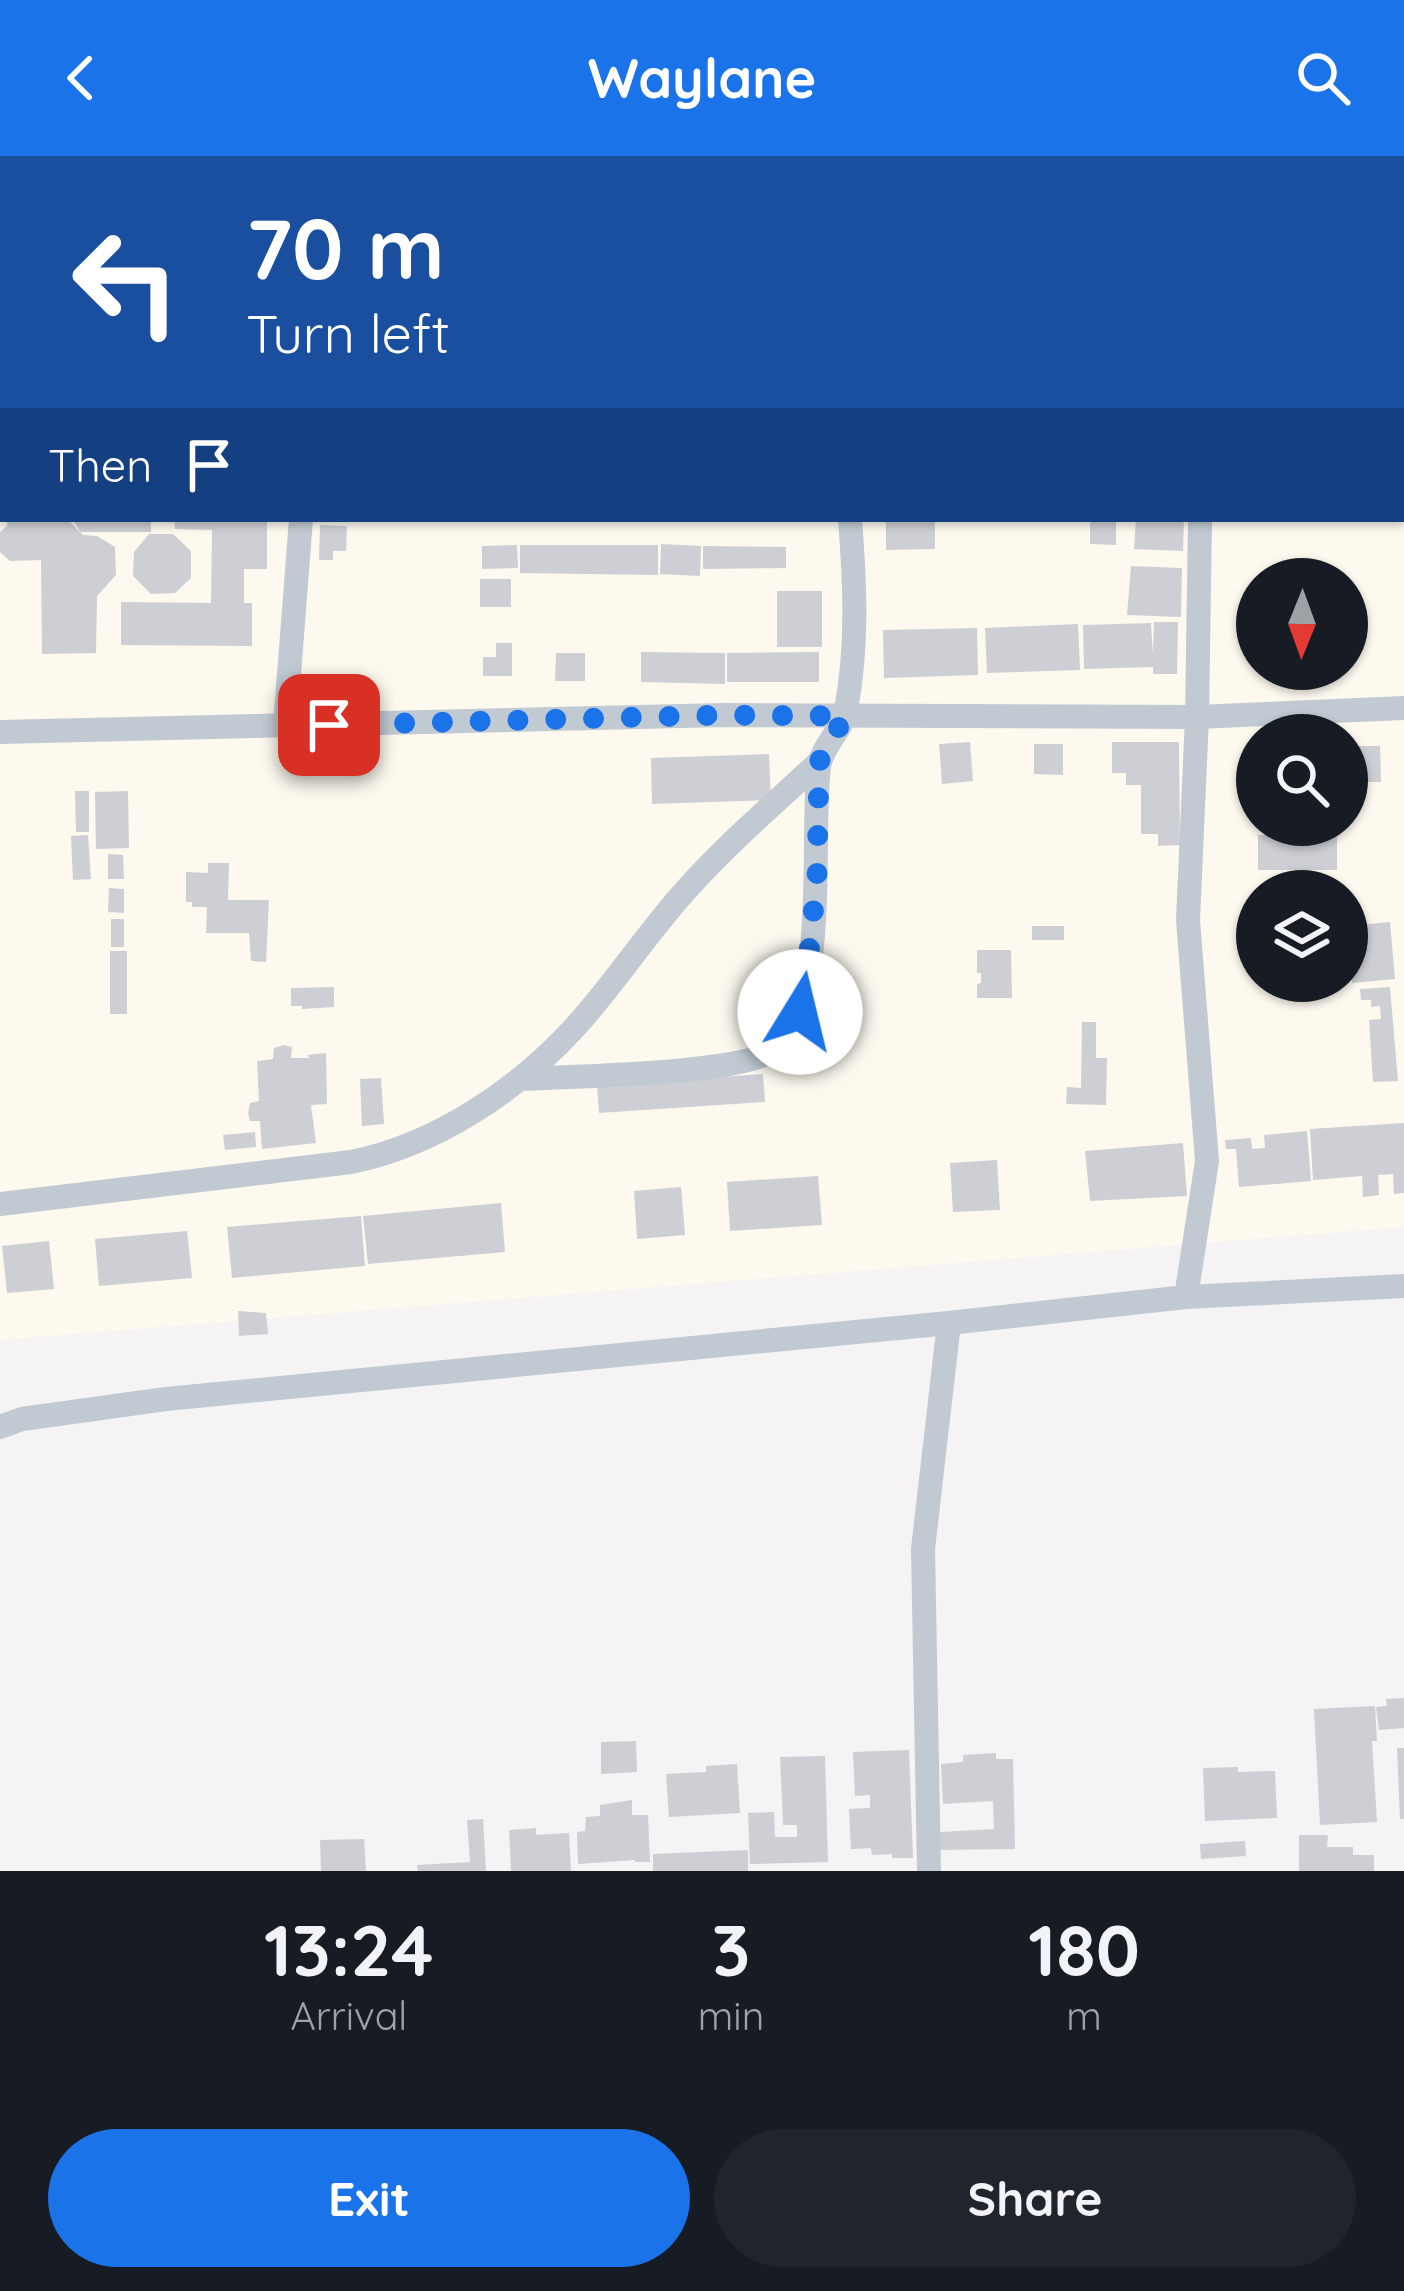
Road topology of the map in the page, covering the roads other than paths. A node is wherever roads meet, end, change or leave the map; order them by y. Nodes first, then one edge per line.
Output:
1 (301, 522) edge
2 (850, 522) edge
3 (1200, 522) edge
4 (1404, 708) edge
5 (845, 716) junction
6 (1196, 717) junction
7 (285, 727) junction
8 (0, 732) edge
9 (819, 762) junction
10 (518, 1079) junction
11 (0, 1204) edge
12 (1404, 1286) edge
13 (1186, 1297) junction
14 (949, 1323) junction
15 (0, 1426) edge
16 (929, 1871) edge

1 - 7 street
2 - 5 street
3 - 6 street
4 - 6 street
5 - 6 street
5 - 7 street
5 - 9 street
6 - 13 street
7 - 8 street
9 - 10 street
9 - 10 street
10 - 11 street
12 - 13 street
13 - 14 street
14 - 15 street
14 - 16 street

